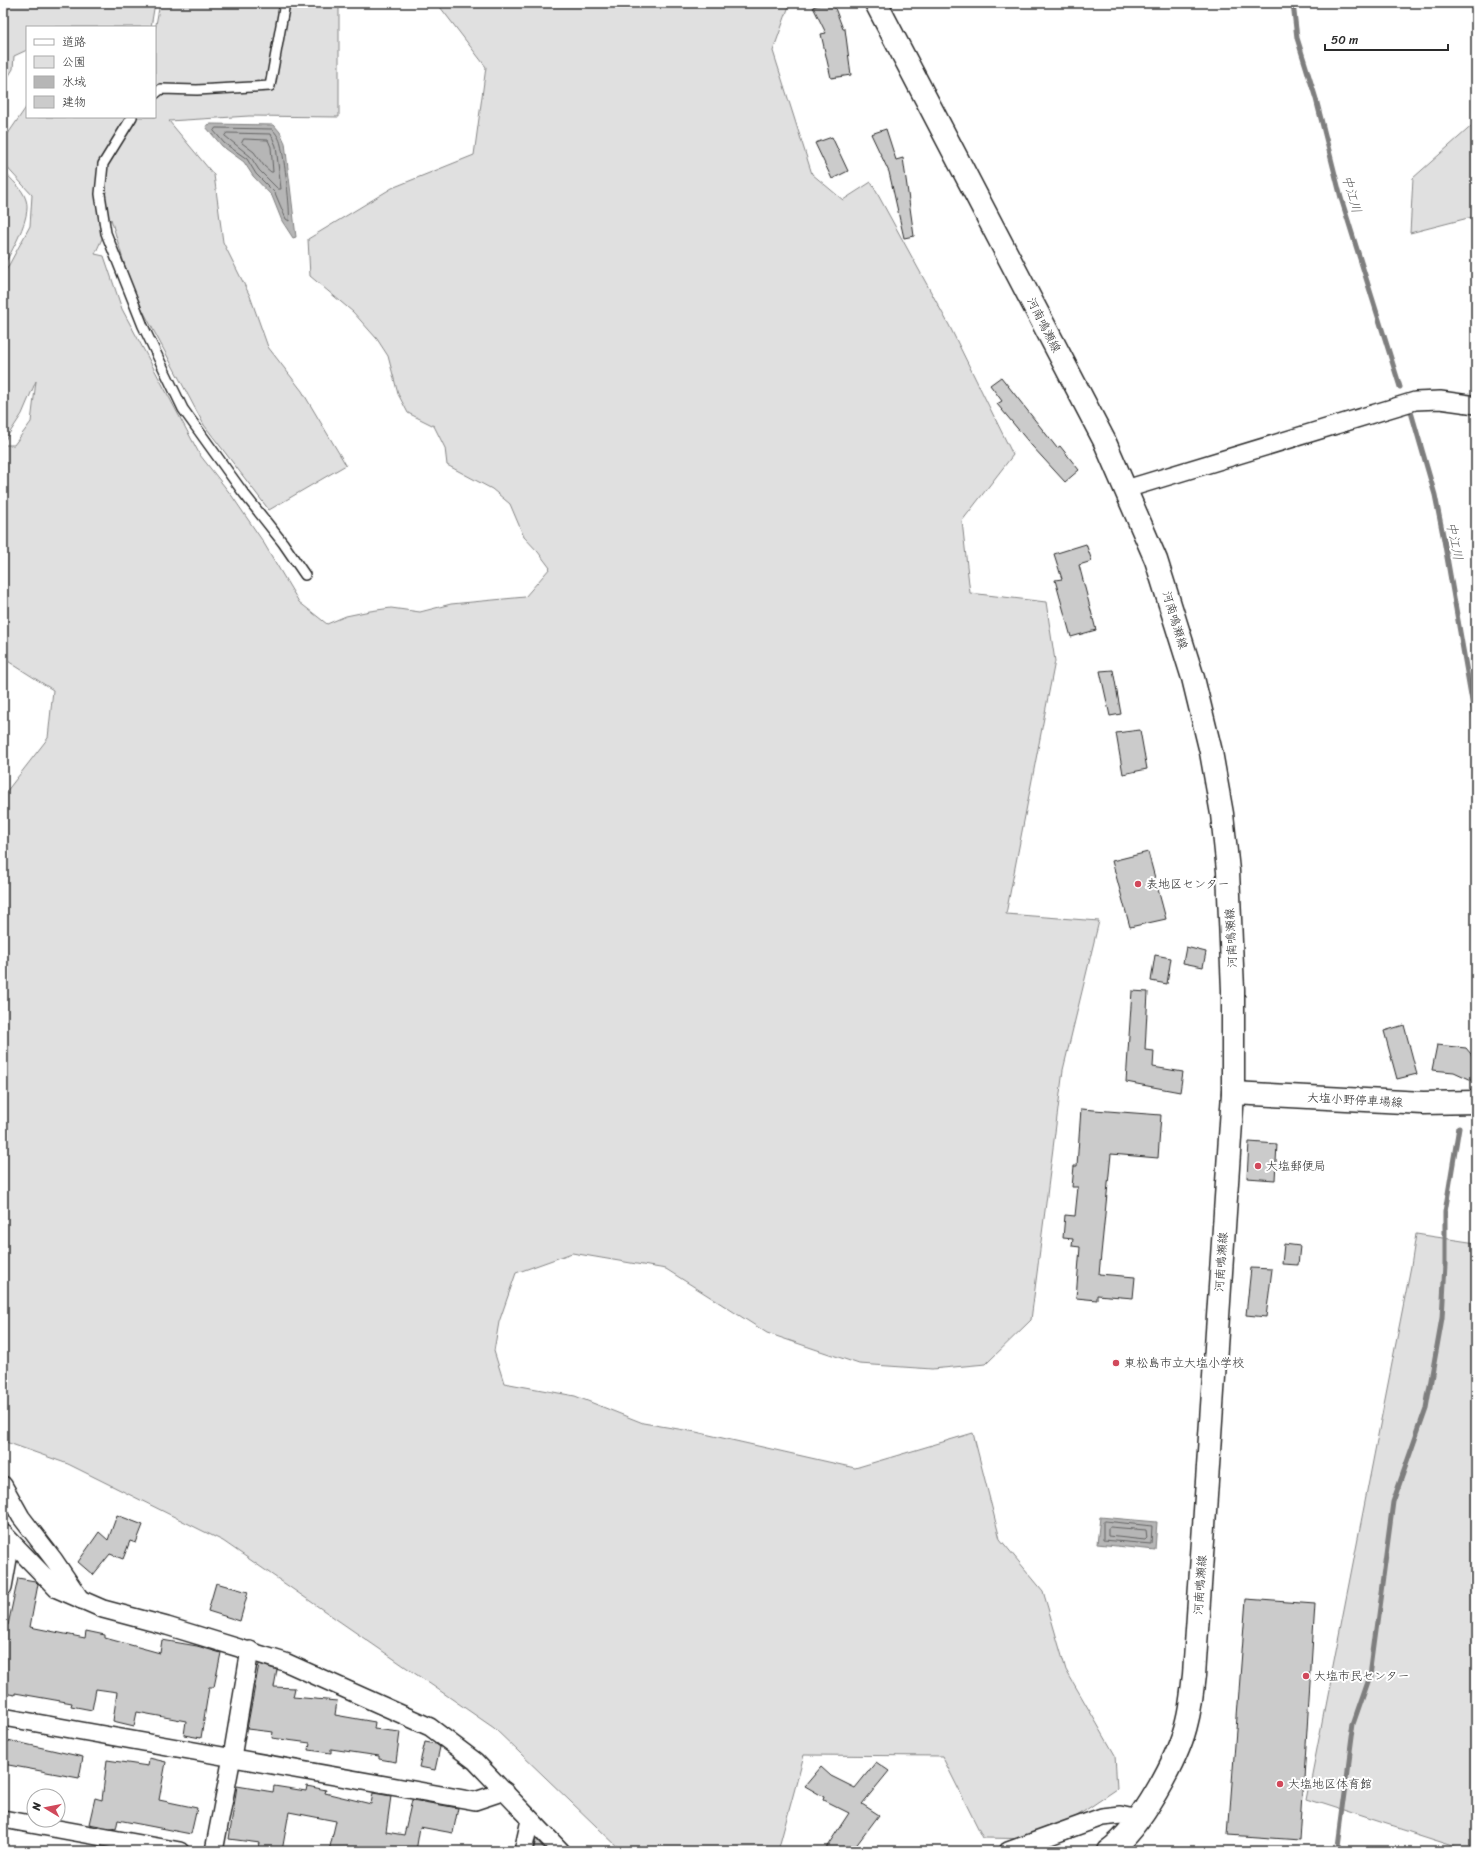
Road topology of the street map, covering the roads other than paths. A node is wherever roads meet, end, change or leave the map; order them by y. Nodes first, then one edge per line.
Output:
1 (285, 3) edge
2 (876, 3) edge
3 (156, 93) edge
4 (131, 118) edge
5 (1476, 405) edge
6 (1126, 489) junction
7 (305, 575) dead end
8 (1233, 1093) junction
9 (1476, 1102) edge
10 (3, 1484) edge
11 (7, 1538) edge
12 (3, 1587) edge
13 (81, 1600) junction
14 (250, 1650) junction
15 (3, 1717) edge
16 (232, 1757) junction
17 (505, 1791) junction
18 (3, 1819) edge
19 (1139, 1819) junction
20 (530, 1820) junction
21 (180, 1851) edge
22 (214, 1851) edge
23 (523, 1851) edge
24 (561, 1851) edge
25 (1008, 1851) edge
26 (1108, 1851) edge

1 - 3 lane
2 - 6 main road, 河南鳴瀬線
4 - 7 lane
5 - 6 street
6 - 8 main road, 河南鳴瀬線
8 - 9 main road, 大塩小野停車場線
8 - 19 main road, 河南鳴瀬線
10 - 13 street
11 - 12 street
11 - 13 street
13 - 14 street
14 - 16 street
14 - 17 street
15 - 16 street
16 - 17 street
16 - 22 street
17 - 20 street
18 - 21 street
19 - 25 street
19 - 26 main road, 河南鳴瀬線
20 - 23 street
20 - 24 street

